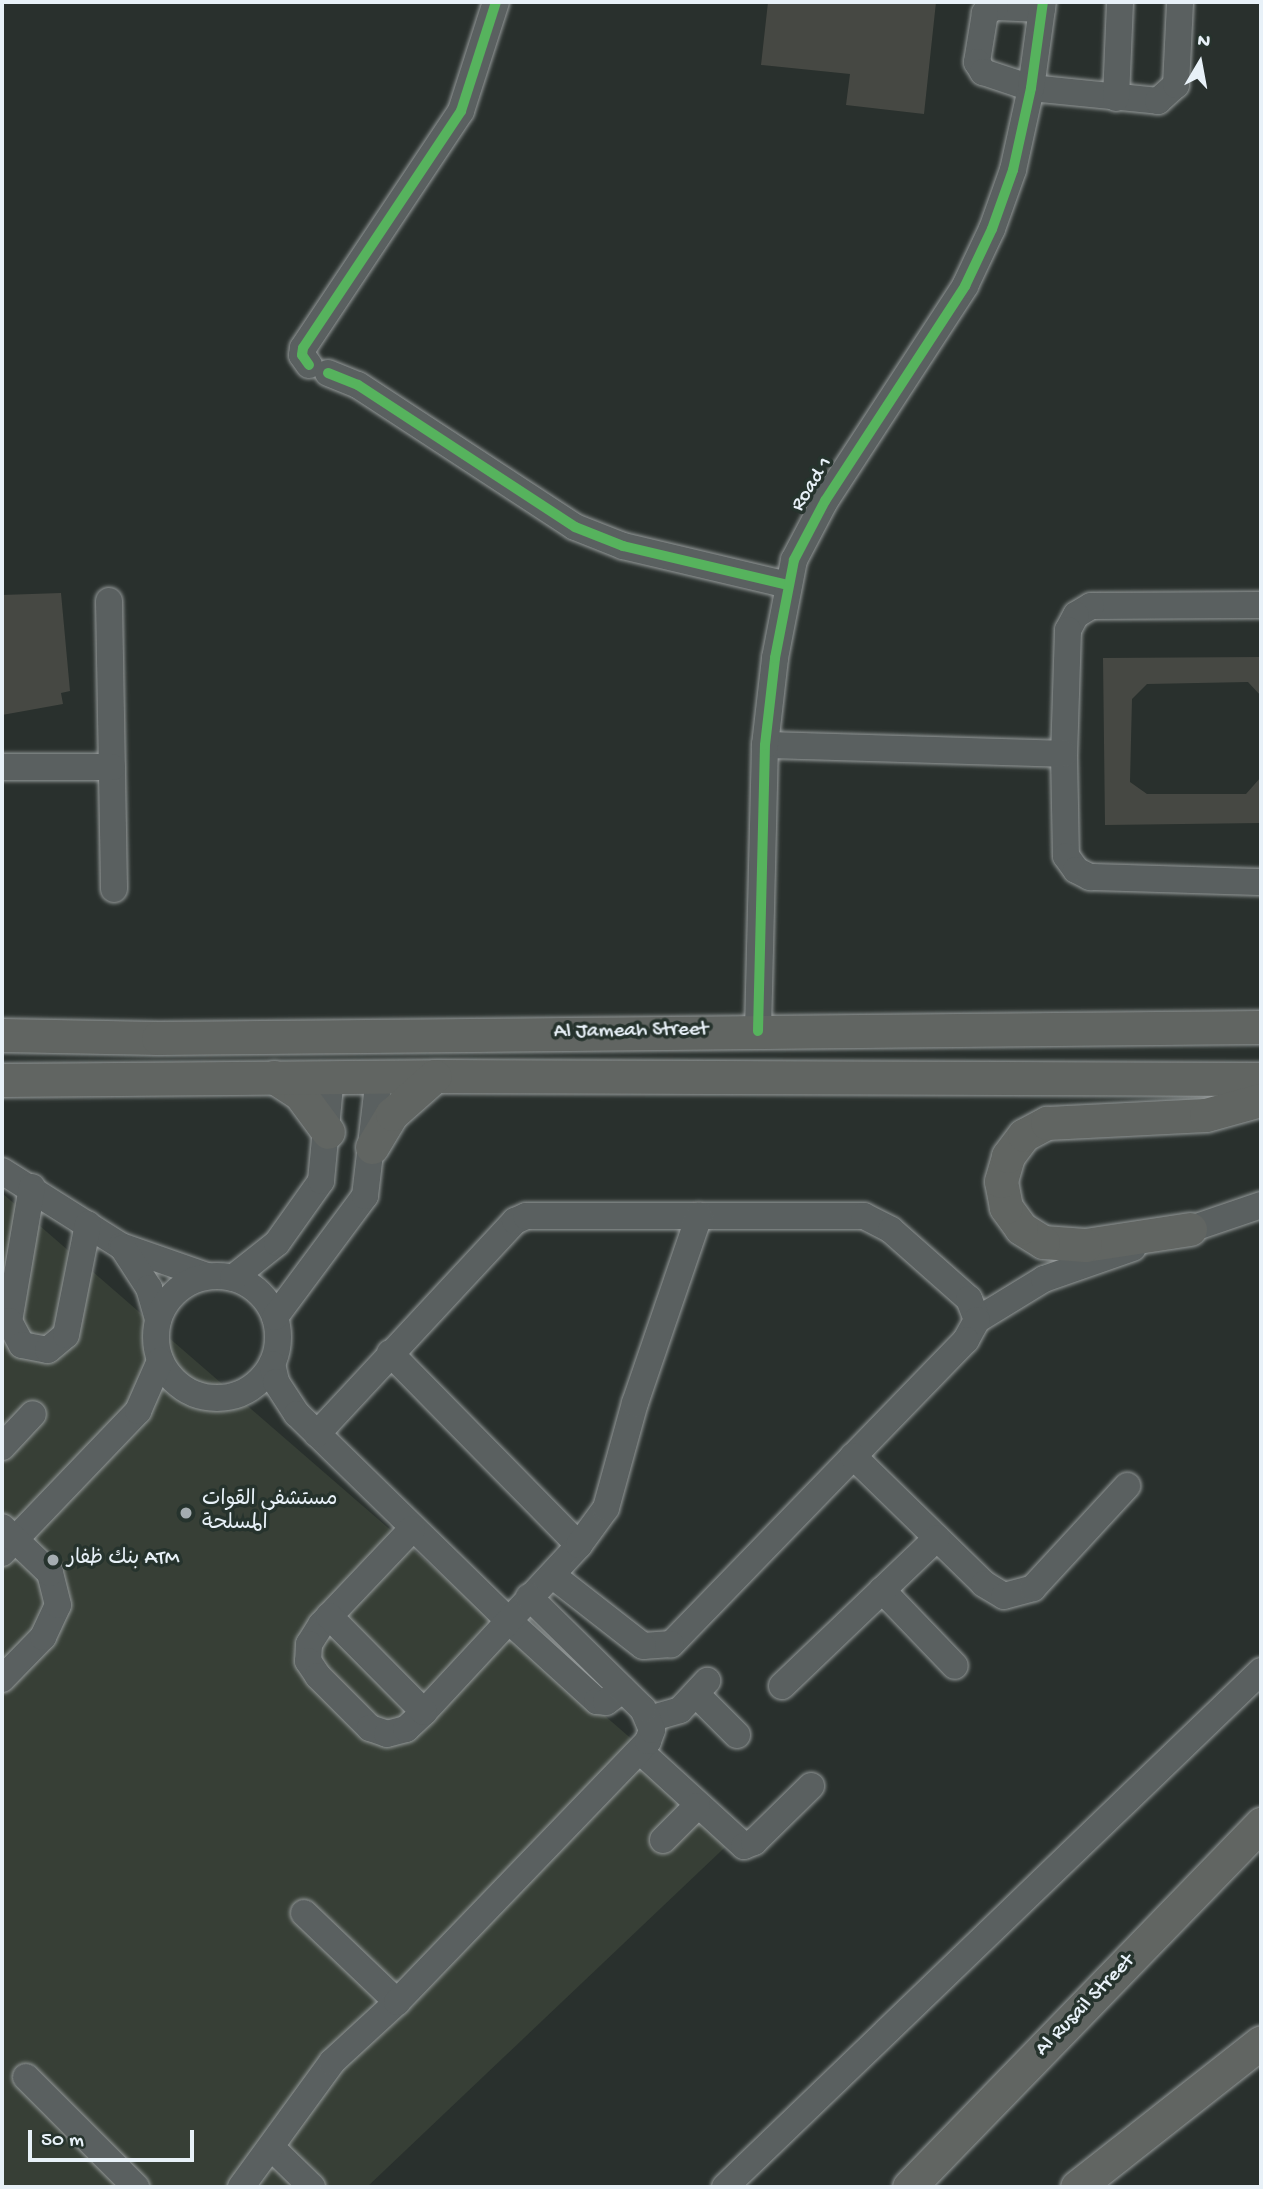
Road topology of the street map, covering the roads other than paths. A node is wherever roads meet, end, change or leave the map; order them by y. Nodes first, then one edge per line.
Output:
1 (496, 2) edge
2 (1120, 2) edge
3 (1180, 2) edge
4 (1042, 5) edge
5 (1031, 88) junction
6 (1116, 98) junction
7 (788, 585) junction
8 (109, 601) dead end
9 (1261, 606) edge
10 (765, 745) junction
11 (1064, 754) junction
12 (4, 761) edge
13 (112, 767) junction
14 (1261, 881) edge
15 (114, 889) dead end
16 (2, 1020) edge
17 (1261, 1027) edge
18 (758, 1031) junction
19 (16, 1036) edge
20 (331, 1076) junction
21 (379, 1076) junction
22 (435, 1076) junction
23 (274, 1077) junction
24 (1261, 1079) edge
25 (2, 1080) edge
26 (1261, 1100) edge
27 (328, 1132) junction
28 (372, 1147) junction
29 (2, 1171) edge
30 (32, 1187) junction
31 (1261, 1205) edge
32 (306, 1208) junction
33 (699, 1216) junction
34 (88, 1224) junction
35 (343, 1228) junction
36 (1190, 1229) junction
37 (121, 1247) junction
38 (265, 1252) junction
39 (207, 1276) junction
40 (233, 1278) junction
41 (298, 1284) junction
42 (275, 1317) junction
43 (158, 1320) junction
44 (977, 1320) junction
45 (390, 1353) junction
46 (160, 1361) junction
47 (272, 1364) junction
48 (194, 1393) junction
49 (236, 1395) junction
50 (138, 1412) junction
51 (33, 1414) dead end
52 (297, 1414) junction
53 (317, 1434) junction
54 (2, 1447) edge
55 (853, 1456) junction
56 (1127, 1486) dead end
57 (412, 1529) junction
58 (937, 1538) junction
59 (6, 1540) edge
60 (579, 1545) junction
61 (552, 1575) junction
62 (882, 1590) junction
63 (530, 1597) junction
64 (329, 1616) junction
65 (509, 1621) junction
66 (955, 1666) dead end
67 (1261, 1671) edge
68 (2, 1679) edge
69 (782, 1686) dead end
70 (623, 1689) junction
71 (424, 1712) junction
72 (649, 1719) junction
73 (737, 1735) dead end
74 (640, 1751) junction
75 (811, 1786) dead end
76 (697, 1805) junction
77 (1261, 1824) edge
78 (663, 1840) dead end
79 (304, 1913) dead end
80 (397, 2002) junction
81 (1261, 2042) edge
82 (26, 2077) dead end
83 (267, 2155) junction
84 (136, 2187) edge
85 (241, 2187) edge
86 (292, 2187) edge
87 (312, 2187) edge
88 (725, 2187) edge
89 (909, 2187) edge
90 (1077, 2187) edge

1 - 7 street
2 - 6 street
3 - 6 street
4 - 5 street, Road 1
4 - 5 street
5 - 6 street
5 - 7 street, Road 1
7 - 10 street, Road 1
8 - 13 street
9 - 11 street
10 - 11 street
10 - 18 street, Road 1
11 - 14 street
12 - 13 street
13 - 15 street
16 - 19 street
17 - 18 main road, Al Jameah Street
18 - 19 main road, Al Jameah Street
20 - 21 main road, Al Jameah Street
20 - 23 main road, Al Jameah Street
20 - 27 street
21 - 22 main road, Al Jameah Street
21 - 28 street
22 - 24 main road, Al Jameah Street
22 - 28 main road
23 - 25 main road, Al Jameah Street
23 - 27 main road
26 - 36 main road
27 - 32 street
28 - 35 street
29 - 30 street
30 - 34 street
30 - 34 street
31 - 36 street
32 - 35 street
32 - 38 street
33 - 44 street
33 - 45 street
33 - 60 street
34 - 37 street
35 - 41 street
36 - 44 street
37 - 39 street
37 - 43 street
38 - 40 street
38 - 41 street
39 - 40 street
39 - 43 street
40 - 42 street
41 - 42 street
42 - 47 street
43 - 46 street
44 - 55 street
45 - 53 street
45 - 60 street
46 - 48 street
46 - 50 street
47 - 49 street
47 - 52 street
48 - 49 street
48 - 50 street
49 - 52 street
50 - 59 street
51 - 54 street
52 - 53 street
53 - 57 street
55 - 58 street
55 - 61 street
56 - 58 street
57 - 64 street
57 - 65 street
58 - 62 street
59 - 68 street
60 - 61 street
61 - 63 street
62 - 66 street
62 - 69 street
63 - 65 street
63 - 70 street
64 - 71 street
64 - 71 street
65 - 70 street
65 - 71 street
67 - 88 street
70 - 72 street
72 - 73 street
72 - 74 street
74 - 76 street
74 - 80 street
75 - 76 street
76 - 78 street
77 - 89 main road, Al Rusail Street
79 - 80 street
80 - 83 street
81 - 90 main road
82 - 84 street
83 - 85 street
83 - 86 street
83 - 87 street

